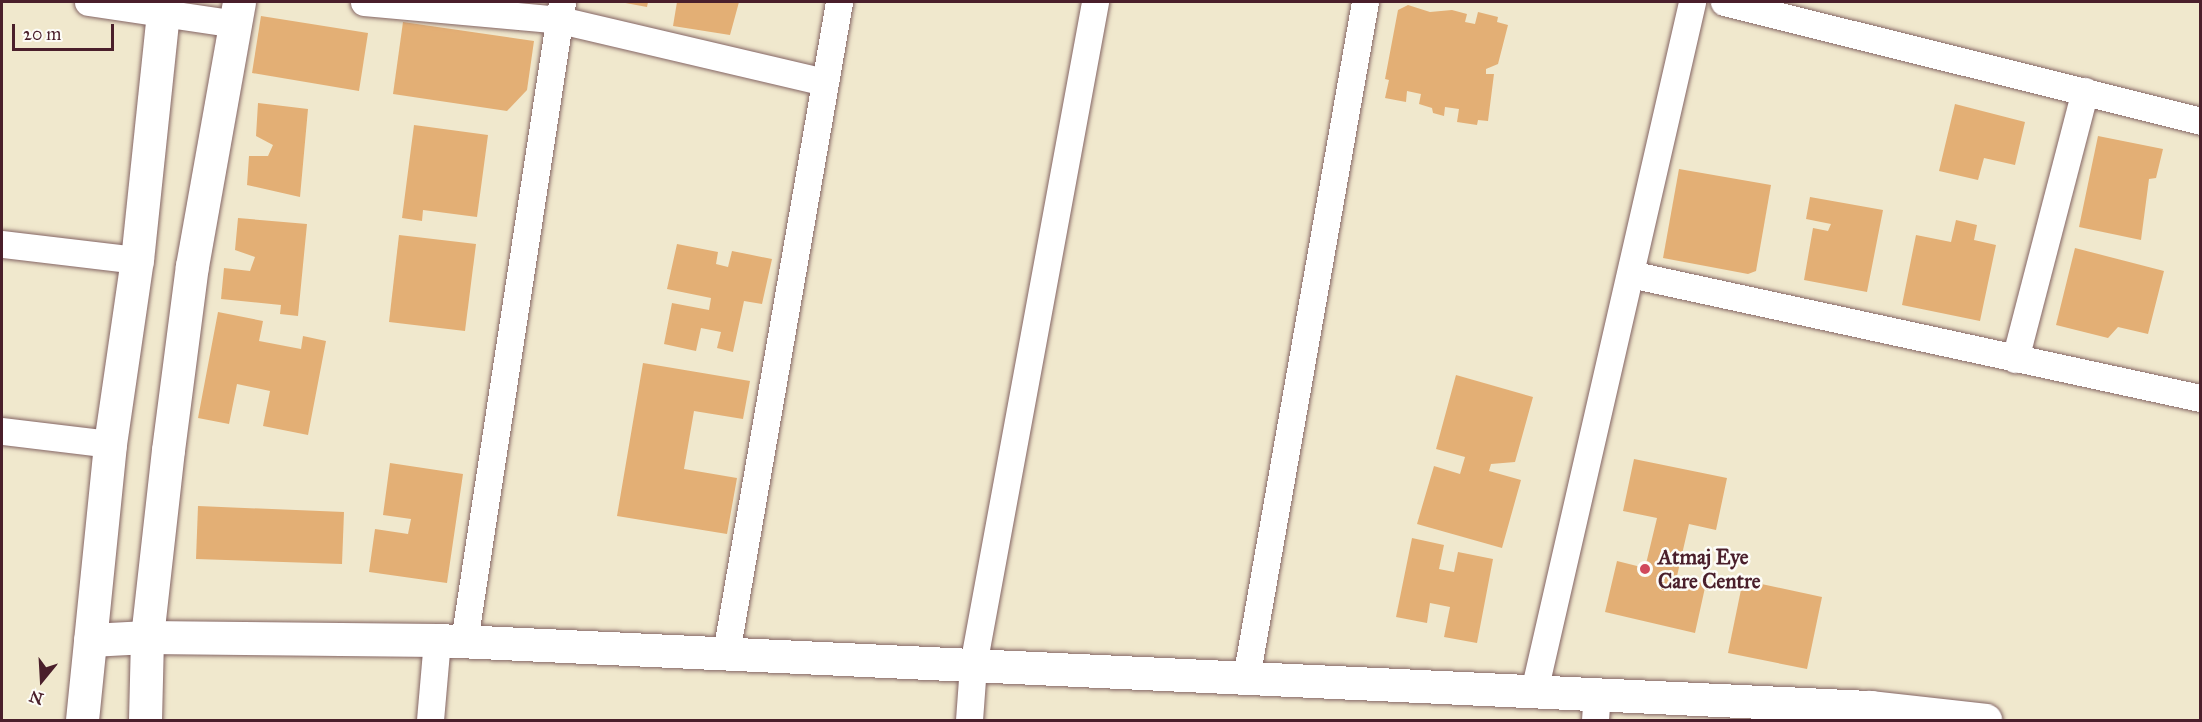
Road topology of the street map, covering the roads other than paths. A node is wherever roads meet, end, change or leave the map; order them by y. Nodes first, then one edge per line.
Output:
1 (88, 2) edge
2 (364, 2) edge
3 (839, 2) edge
4 (1095, 2) edge
5 (1365, 2) edge
6 (1692, 2) edge
7 (1724, 2) edge
8 (163, 7) edge
9 (561, 11) edge
10 (238, 13) edge
11 (825, 82) junction
12 (2085, 91) junction
13 (2200, 122) edge
14 (2, 244) edge
15 (137, 260) junction
16 (1630, 274) junction
17 (2015, 359) junction
18 (2200, 398) edge
19 (2, 431) edge
20 (110, 444) junction
21 (147, 637) junction
22 (90, 640) junction
23 (451, 640) junction
24 (726, 653) junction
25 (973, 665) junction
26 (1246, 678) junction
27 (1534, 691) junction
28 (1596, 707) edge
29 (82, 720) edge
30 (145, 720) edge
31 (430, 720) edge
32 (969, 720) edge
33 (1985, 720) edge

1 - 8 street
2 - 9 street
3 - 11 street
4 - 25 street
5 - 26 street
6 - 16 street
7 - 12 street
8 - 10 street
8 - 15 street
9 - 11 street
9 - 23 street
10 - 21 street
11 - 24 street
12 - 13 street
12 - 17 street
14 - 15 street
15 - 20 street
16 - 17 street
16 - 27 street
17 - 18 street
19 - 20 street
20 - 22 street
21 - 22 street
21 - 23 street
21 - 30 street
22 - 29 street
23 - 24 street
23 - 31 street
24 - 25 street
25 - 26 street
25 - 32 street
26 - 27 street
27 - 28 street
28 - 33 street

